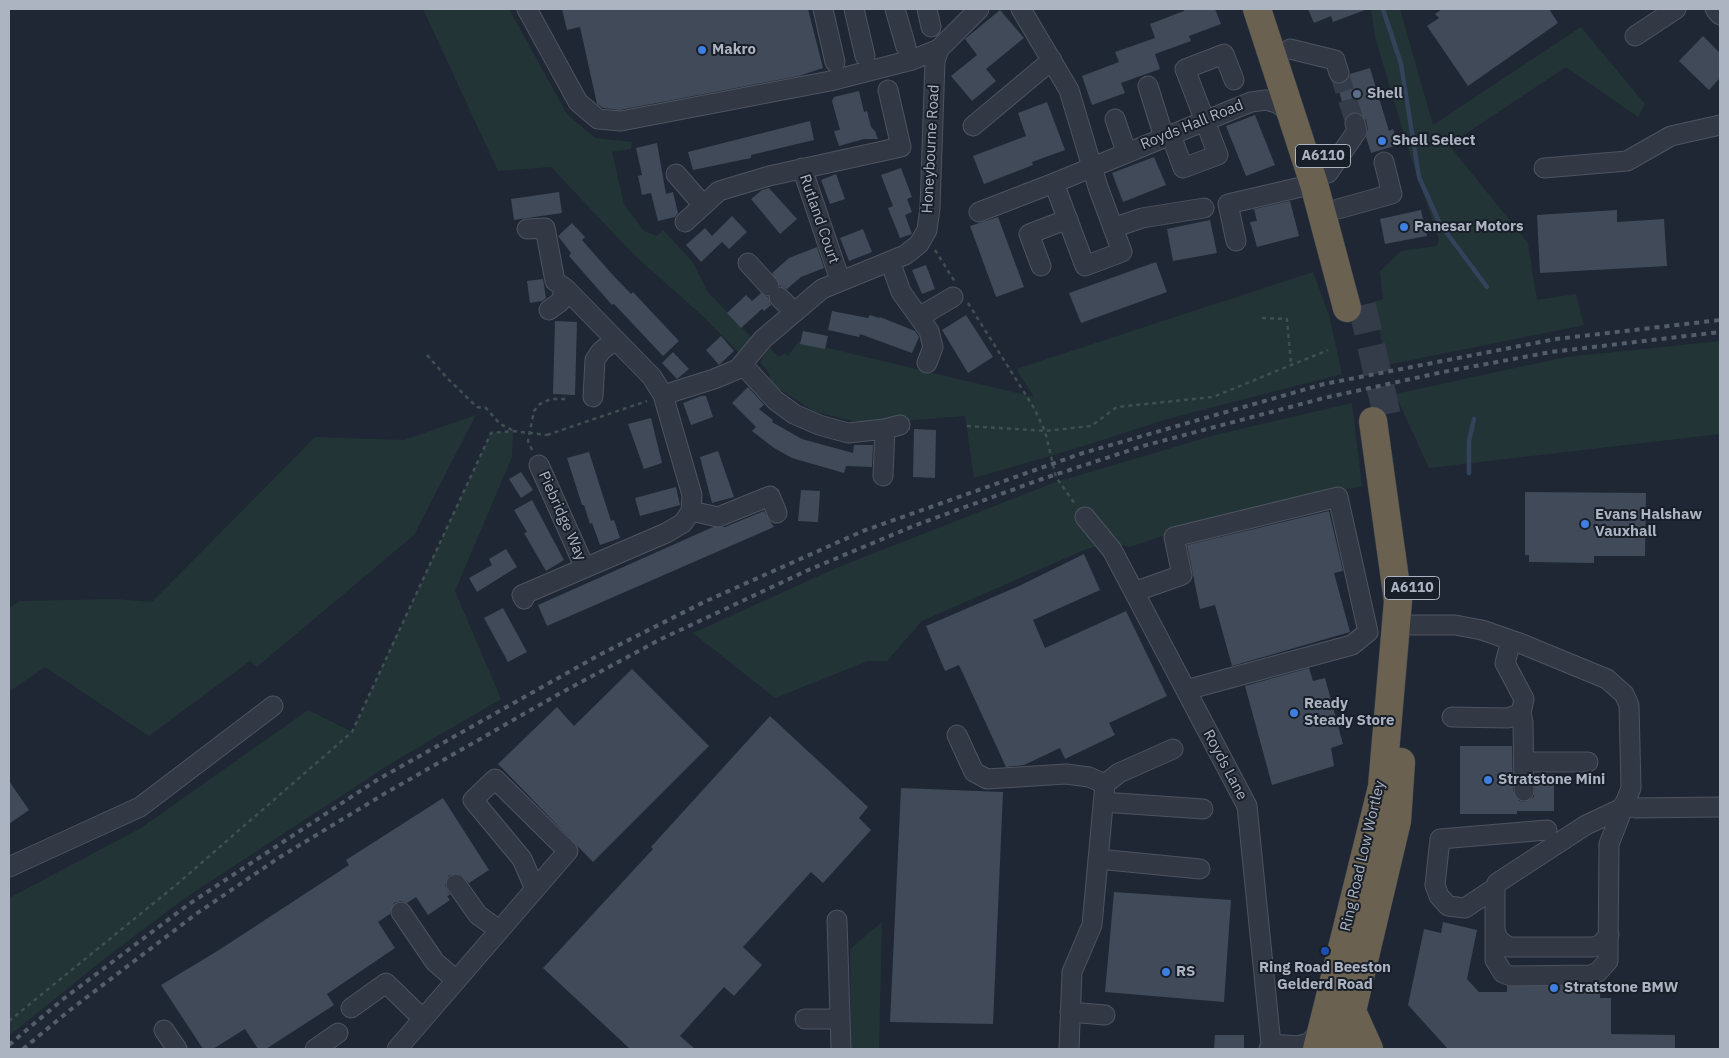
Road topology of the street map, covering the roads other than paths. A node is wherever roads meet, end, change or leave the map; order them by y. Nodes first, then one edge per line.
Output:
1 (527, 9) edge
2 (823, 9) edge
3 (854, 9) edge
4 (895, 9) edge
5 (979, 9) edge
6 (1021, 9) edge
7 (1257, 9) edge
8 (1277, 9) edge
9 (1676, 9) edge
10 (1715, 9) edge
11 (1720, 15) edge
12 (1635, 36) dead end
13 (906, 47) dead end
14 (939, 49) junction
15 (1290, 49) junction
16 (865, 56) dead end
17 (1052, 60) junction
18 (835, 62) dead end
19 (1339, 73) tunnel mouth
20 (1234, 80) dead end
21 (1148, 86) dead end
22 (888, 90) dead end
23 (1292, 114) junction
24 (1115, 119) dead end
25 (1205, 120) junction
26 (1355, 123) tunnel mouth
27 (1720, 125) edge
28 (973, 126) dead end
29 (1168, 136) junction
30 (1126, 152) junction
31 (1384, 162) dead end
32 (1093, 167) junction
33 (802, 168) junction
34 (1544, 168) dead end
35 (676, 174) dead end
36 (1321, 179) junction
37 (1054, 183) junction
38 (703, 205) junction
39 (1204, 208) dead end
40 (1338, 210) junction
41 (979, 212) dead end
42 (1068, 219) junction
43 (685, 222) dead end
44 (1113, 228) junction
45 (527, 229) dead end
46 (1236, 241) dead end
47 (890, 261) junction
48 (748, 263) dead end
49 (1041, 266) dead end
50 (840, 280) junction
51 (566, 289) junction
52 (960, 296) road end
53 (549, 310) dead end
54 (793, 311) junction
55 (924, 324) junction
56 (614, 341) junction
57 (927, 363) dead end
58 (743, 365) junction
59 (663, 395) junction
60 (593, 397) dead end
61 (539, 465) road end
62 (883, 476) dead end
63 (691, 511) junction
64 (778, 513) dead end
65 (1085, 517) road end
66 (585, 568) junction
67 (1134, 592) junction
68 (524, 600) dead end
69 (1410, 625) junction
70 (1368, 632) junction
71 (1511, 641) junction
72 (1393, 656) junction
73 (1186, 690) junction
74 (273, 706) dead end
75 (1521, 713) junction
76 (1452, 717) dead end
77 (957, 735) dead end
78 (1173, 749) dead end
79 (1524, 762) junction
80 (1588, 762) dead end
81 (1524, 791) dead end
82 (1104, 793) junction
83 (1622, 807) junction
84 (1720, 807) edge
85 (1203, 809) dead end
86 (1547, 830) dead end
87 (1098, 859) junction
88 (9, 867) edge
89 (1200, 869) dead end
90 (456, 884) dead end
91 (1495, 888) junction
92 (535, 889) junction
93 (401, 912) dead end
94 (838, 920) dead end
95 (499, 930) junction
96 (1495, 930) junction
97 (1610, 935) junction
98 (456, 980) junction
99 (351, 1008) dead end
100 (1352, 1011) junction
101 (1070, 1012) junction
102 (1105, 1015) dead end
103 (840, 1018) junction
104 (423, 1019) junction
105 (805, 1019) dead end
106 (164, 1030) dead end
107 (338, 1033) dead end
108 (1319, 1040) edge
109 (1271, 1047) edge
110 (177, 1049) edge
111 (315, 1049) edge
112 (397, 1049) edge
113 (841, 1049) edge
114 (1069, 1049) edge
115 (1343, 1049) edge
116 (1369, 1049) edge

1 - 14 street
2 - 18 street
3 - 16 street
4 - 13 street
5 - 14 street
6 - 17 street
7 - 23 highway, A6110
8 - 15 highway, A6110
9 - 12 street
10 - 11 street
14 - 47 street, Honeybourne Road
15 - 19 street
15 - 36 highway, A6110
17 - 28 street
17 - 32 street
20 - 25 street
21 - 29 street
22 - 33 street
23 - 25 street, Royds Hall Road
23 - 36 highway, A6110
24 - 30 street
25 - 29 street, Royds Hall Road
25 - 29 street
26 - 36 street
27 - 34 street
29 - 30 street, Royds Hall Road
30 - 32 street, Royds Hall Road
31 - 40 street
32 - 37 street, Royds Hall Road
32 - 44 street
33 - 38 street, Rutland Court
33 - 50 street, Rutland Court
35 - 38 street
36 - 40 highway, A6110
36 - 40 highway, A6110
36 - 46 street
37 - 41 street, Royds Hall Road
37 - 42 street
38 - 43 street, Rutland Court
39 - 44 street
42 - 44 street
42 - 49 street
45 - 51 street
47 - 50 street
47 - 55 street
48 - 54 street
50 - 54 street
51 - 53 street
51 - 56 street
52 - 55 street
54 - 58 street
55 - 57 street
56 - 59 street
56 - 60 street
58 - 59 street
58 - 62 street
59 - 63 street
61 - 66 street, Piebridge Way
63 - 64 street
63 - 66 street, Piebridge Way
65 - 67 street, Royds Lane
66 - 68 street, Piebridge Way
67 - 70 street
67 - 73 street, Royds Lane
69 - 71 street
69 - 72 highway, Ring Road Low Wortley / A6110
69 - 100 highway, Ring Road Low Wortley / A6110
70 - 72 street
70 - 73 street
71 - 75 street
71 - 83 street
72 - 108 highway, Ring Road Low Wortley / A6110
73 - 109 street, Royds Lane
74 - 88 street
75 - 76 street
75 - 79 street
77 - 82 street
78 - 82 street
79 - 80 street
79 - 81 street
82 - 85 street
82 - 87 street
83 - 84 street
83 - 91 street
83 - 97 street
86 - 91 street
87 - 89 street
87 - 101 street
90 - 95 street
91 - 96 street
92 - 92 street
92 - 95 street
93 - 98 street
94 - 103 street
95 - 98 street
96 - 97 street
96 - 97 street
98 - 104 street
99 - 104 street
100 - 115 highway, Ring Road Low Wortley / A6110
100 - 116 highway
101 - 102 street
101 - 114 street
103 - 105 street
103 - 113 street
104 - 112 street
106 - 110 street
107 - 111 street
108 - 109 street, Royds Lane

